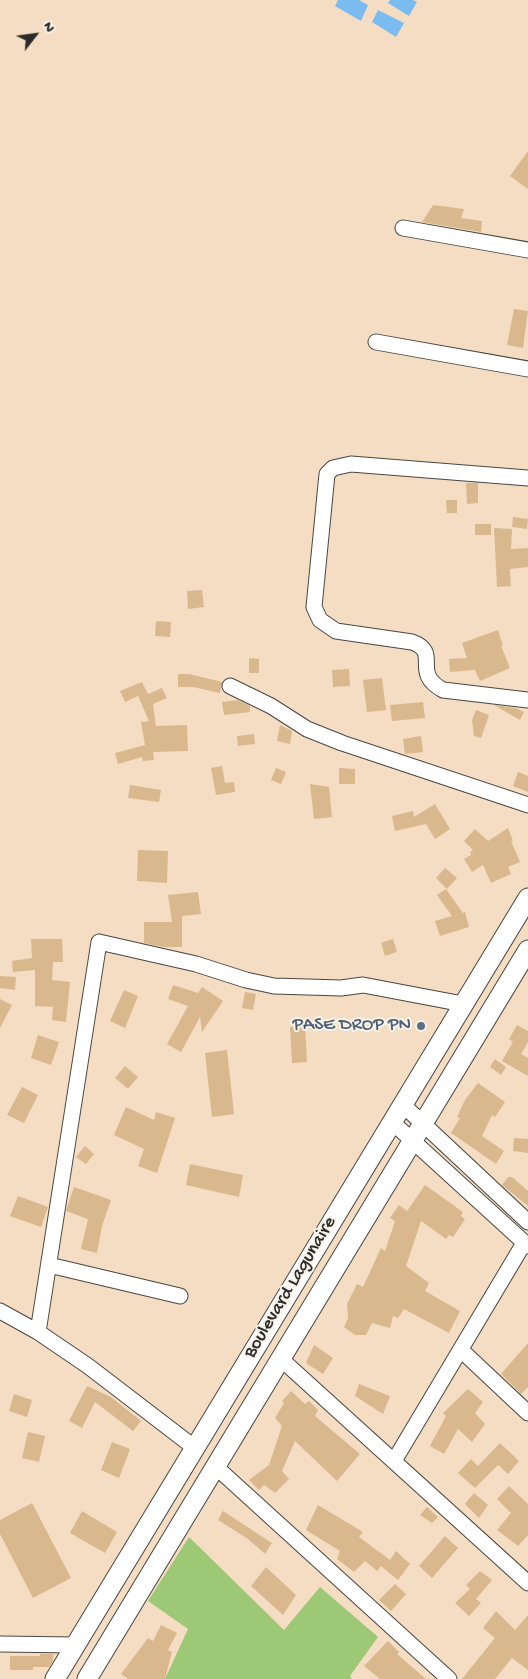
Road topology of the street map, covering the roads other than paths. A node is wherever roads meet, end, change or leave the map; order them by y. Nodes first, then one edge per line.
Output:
1 (404, 228) dead end
2 (528, 250) edge
3 (376, 342) dead end
4 (528, 369) edge
5 (528, 478) edge
6 (230, 686) dead end
7 (528, 700) edge
8 (528, 805) edge
9 (528, 898) edge
10 (528, 950) edge
11 (463, 1004) junction
12 (402, 1104) junction
13 (392, 1122) junction
14 (423, 1124) junction
15 (413, 1141) junction
16 (528, 1222) edge
17 (526, 1244) edge
18 (48, 1265) junction
19 (180, 1296) dead end
20 (0, 1311) edge
21 (38, 1332) junction
22 (461, 1350) junction
23 (281, 1359) junction
24 (528, 1413) edge
25 (195, 1448) junction
26 (394, 1461) junction
27 (216, 1466) junction
28 (528, 1583) edge
29 (0, 1644) edge
30 (76, 1645) junction
31 (55, 1679) edge
32 (87, 1679) edge
33 (448, 1679) edge

1 - 2 street
3 - 4 street
5 - 7 street
6 - 8 street
9 - 11 main road, Boulevard Lagunaire
10 - 14 main road, Boulevard Lagunaire
11 - 12 main road, Boulevard Lagunaire
11 - 18 street
12 - 13 main road, Boulevard Lagunaire
12 - 14 street
13 - 15 street
13 - 25 main road, Boulevard Lagunaire
14 - 15 main road, Boulevard Lagunaire
14 - 16 street
15 - 17 street
15 - 23 main road, Boulevard Lagunaire
17 - 22 street
18 - 19 street
18 - 21 street
20 - 21 street
21 - 25 street
22 - 24 street
22 - 26 street
23 - 26 street
23 - 27 main road, Boulevard Lagunaire
25 - 30 main road, Boulevard Lagunaire
26 - 28 street
27 - 32 main road, Boulevard Lagunaire
27 - 33 street
29 - 30 street
30 - 31 main road, Boulevard Lagunaire

